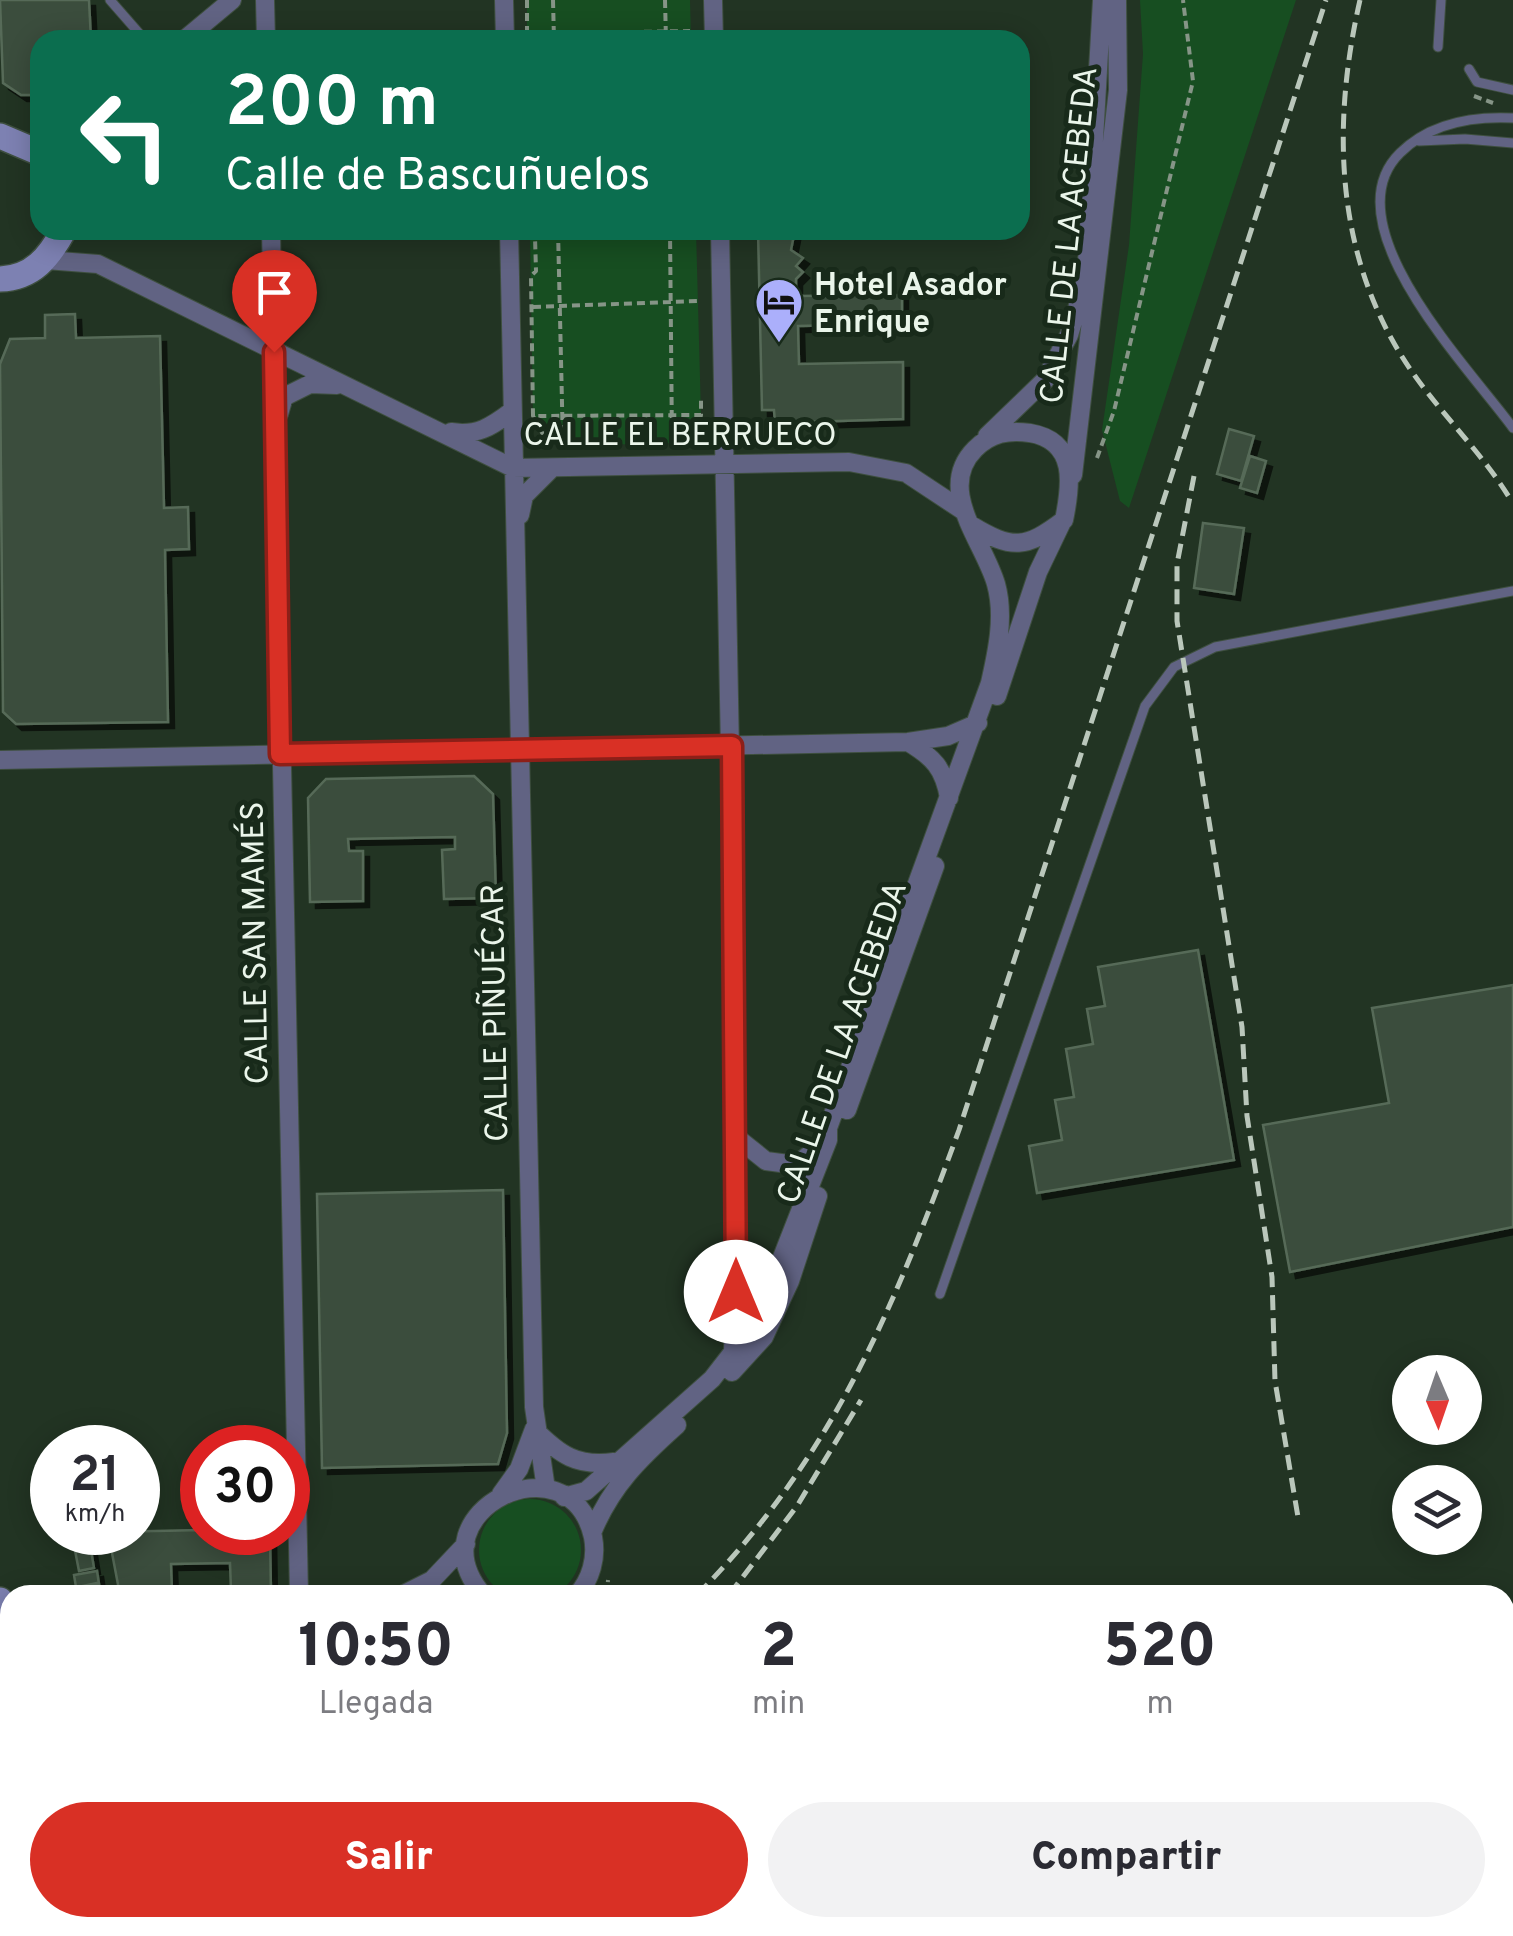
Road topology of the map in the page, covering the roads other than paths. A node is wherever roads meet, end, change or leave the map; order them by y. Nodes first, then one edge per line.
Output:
1 (110, 0) edge
2 (232, 0) edge
3 (265, 0) edge
4 (504, 0) edge
5 (713, 0) edge
6 (1102, 0) edge
7 (1117, 0) edge
8 (1441, 0) edge
9 (137, 30) edge
10 (196, 30) edge
11 (266, 30) edge
12 (504, 30) edge
13 (714, 30) edge
14 (1438, 48) dead end
15 (1469, 69) dead end
16 (1513, 90) edge
17 (1513, 118) edge
18 (0, 136) edge
19 (1411, 142) junction
20 (1513, 143) edge
21 (30, 147) edge
22 (58, 240) edge
23 (271, 240) edge
24 (508, 240) edge
25 (720, 240) edge
26 (46, 260) junction
27 (5, 284) edge
28 (274, 352) junction
29 (344, 385) junction
30 (512, 411) junction
31 (275, 424) junction
32 (1513, 428) edge
33 (436, 429) junction
34 (985, 439) junction
35 (724, 465) junction
36 (513, 468) junction
37 (552, 468) junction
38 (1072, 476) junction
39 (967, 517) junction
40 (1064, 520) junction
41 (515, 534) junction
42 (1513, 591) edge
43 (978, 723) junction
44 (908, 742) junction
45 (732, 746) junction
46 (518, 751) junction
47 (280, 754) junction
48 (0, 760) edge
49 (949, 798) junction
50 (736, 1137) junction
51 (828, 1140) junction
52 (940, 1294) dead end
53 (733, 1354) junction
54 (534, 1429) junction
55 (614, 1462) junction
56 (555, 1493) junction
57 (500, 1494) junction
58 (592, 1532) junction
59 (466, 1544) junction
60 (298, 1585) edge
61 (422, 1585) edge
62 (477, 1585) edge
63 (584, 1585) edge

1 - 9 lane
2 - 10 street
3 - 11 street
4 - 12 street
5 - 13 street
6 - 34 street, CALLE DE LA ACEBEDA
7 - 38 street, CALLE DE LA ACEBEDA
8 - 14 lane
15 - 16 lane
17 - 19 lane
18 - 21 main road
19 - 20 lane
19 - 32 lane
22 - 26 main road
23 - 28 street, CALLE SAN MAMÉS
24 - 30 street, CALLE PIÑUÉCAR
25 - 35 street
26 - 27 main road
26 - 28 street, CALLE EL BERRUECO
28 - 29 street, CALLE EL BERRUECO
28 - 31 street, CALLE SAN MAMÉS
29 - 31 street
29 - 33 street, CALLE EL BERRUECO
30 - 33 street
30 - 36 street, CALLE PIÑUÉCAR
31 - 47 street, CALLE SAN MAMÉS
33 - 36 street, CALLE EL BERRUECO
34 - 38 street
34 - 39 street
35 - 37 street, CALLE EL BERRUECO
35 - 39 street, CALLE EL BERRUECO
35 - 45 street
36 - 37 street, CALLE EL BERRUECO
36 - 41 street, CALLE PIÑUÉCAR
37 - 41 street, CALLE PIÑUÉCAR
38 - 40 street
39 - 40 street
39 - 43 street, CALLE DE LA ACEBEDA
40 - 58 street, CALLE DE LA ACEBEDA
41 - 46 street, CALLE PIÑUÉCAR
42 - 52 lane
43 - 44 street
43 - 49 street, CALLE DE LA ACEBEDA
44 - 45 street
44 - 49 street
45 - 46 street
45 - 50 street
46 - 47 street
46 - 54 street, CALLE PIÑUÉCAR
47 - 48 street
47 - 60 street, CALLE SAN MAMÉS
49 - 51 street, CALLE DE LA ACEBEDA
50 - 51 street
50 - 53 street
51 - 53 street, CALLE DE LA ACEBEDA
53 - 55 street, CALLE DE LA ACEBEDA
54 - 55 street
54 - 56 street, CALLE PIÑUÉCAR
54 - 57 street
55 - 56 street, CALLE DE LA ACEBEDA
56 - 57 street
56 - 58 street
57 - 59 street
58 - 63 street
59 - 61 street
59 - 62 street

